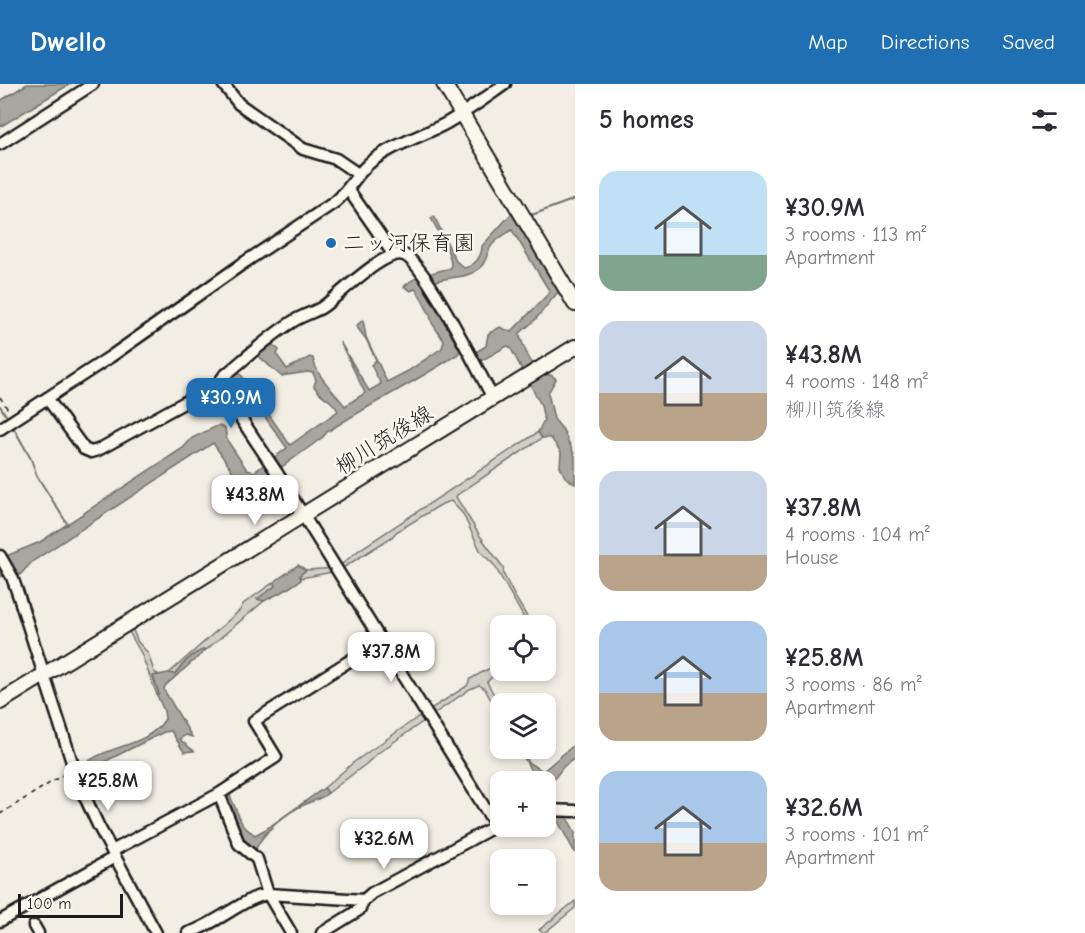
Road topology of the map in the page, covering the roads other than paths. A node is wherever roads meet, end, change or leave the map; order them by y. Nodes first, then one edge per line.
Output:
1 (93, 84) edge
2 (223, 84) edge
3 (444, 84) edge
4 (505, 84) edge
5 (462, 114) junction
6 (0, 144) edge
7 (353, 181) junction
8 (393, 254) junction
9 (575, 304) edge
10 (575, 347) edge
11 (218, 384) junction
12 (47, 398) junction
13 (493, 398) junction
14 (0, 429) edge
15 (303, 515) junction
16 (2, 560) edge
17 (381, 641) junction
18 (45, 674) junction
19 (0, 702) edge
20 (219, 794) junction
21 (556, 810) edge
22 (490, 811) edge
23 (571, 811) edge
24 (490, 830) edge
25 (113, 854) junction
26 (268, 894) junction
27 (364, 900) junction
28 (0, 921) edge
29 (156, 933) edge
30 (188, 933) edge
31 (291, 933) edge
32 (322, 933) edge

1 - 6 street
2 - 7 street
3 - 5 main road
4 - 5 street
5 - 7 street
5 - 9 main road
7 - 8 street
7 - 12 street
8 - 11 street
8 - 13 street
10 - 13 main road, 柳川筑後線
11 - 12 street
11 - 15 street
12 - 14 street
13 - 15 main road, 柳川筑後線
15 - 17 street
15 - 18 main road, 柳川筑後線
16 - 18 street
17 - 20 street
17 - 22 street
18 - 19 main road, 柳川筑後線
18 - 25 street
20 - 25 street
20 - 26 street
21 - 23 street
24 - 27 street
25 - 28 street
25 - 29 street
26 - 27 street
26 - 30 street
26 - 31 street
27 - 32 street

